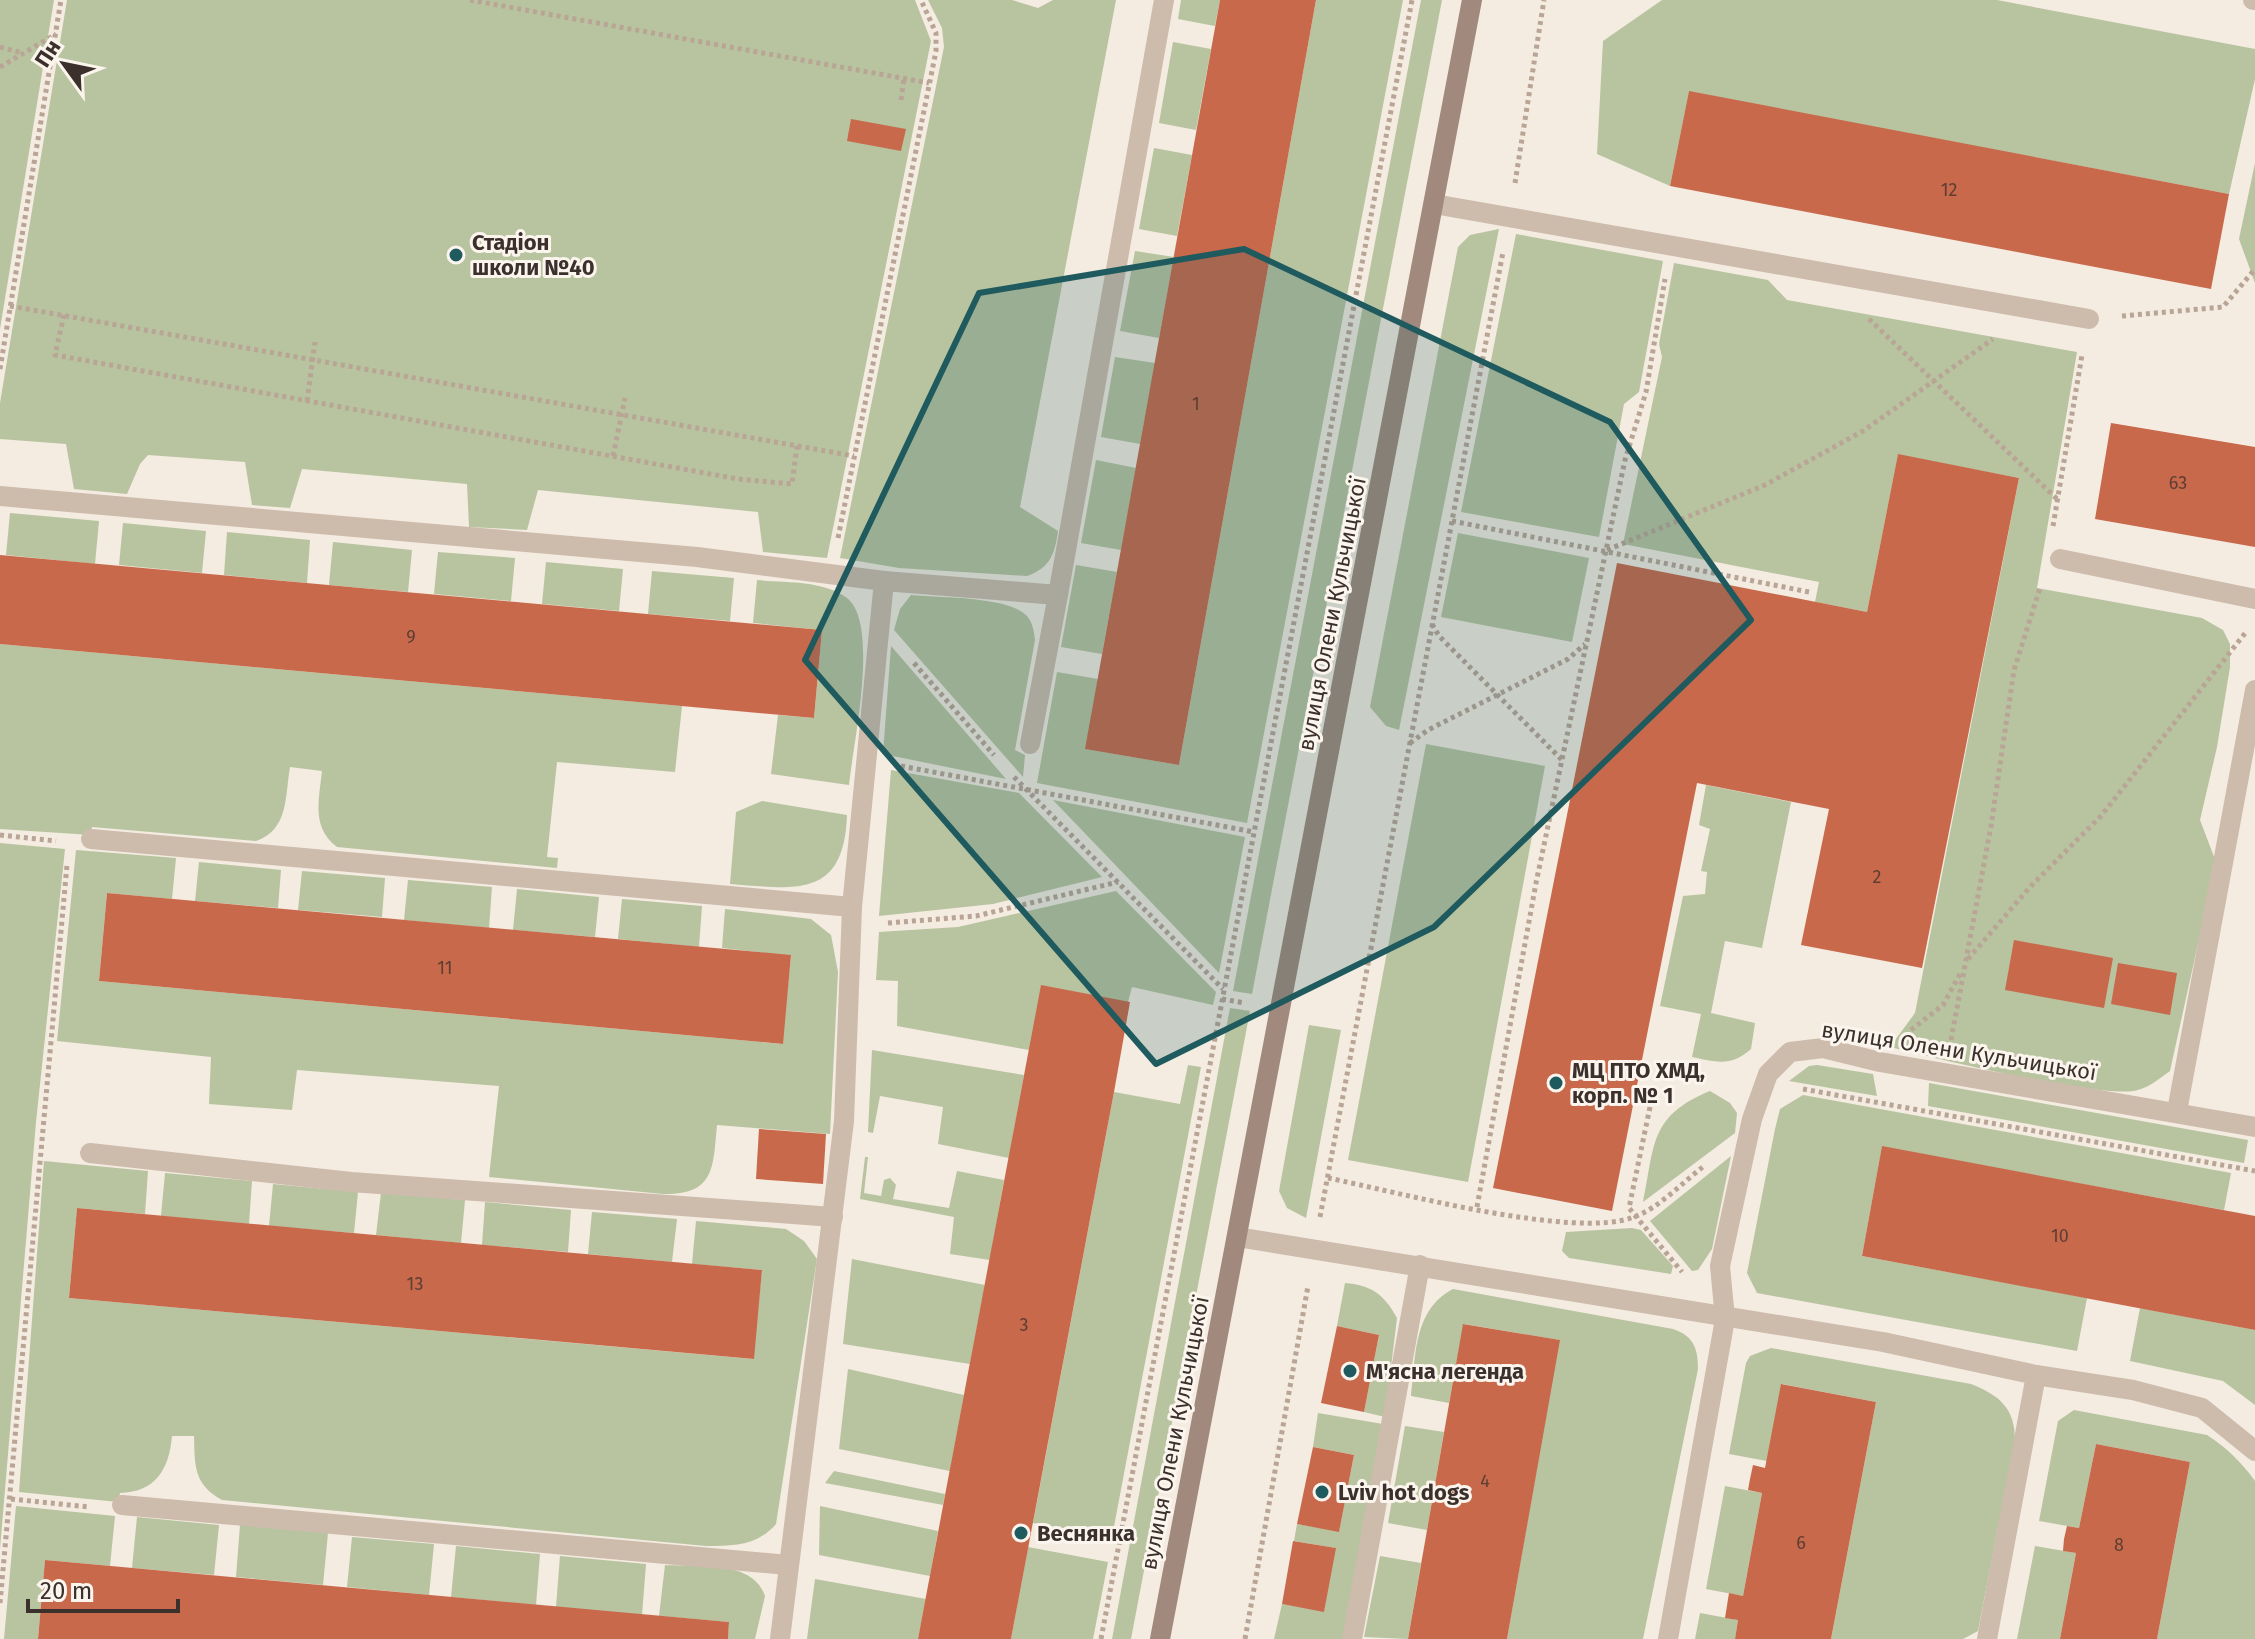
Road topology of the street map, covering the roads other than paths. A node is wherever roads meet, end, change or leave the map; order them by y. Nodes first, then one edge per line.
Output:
1 (1164, 0) edge
2 (1472, 0) edge
3 (1434, 204) junction
4 (2089, 319) road end
5 (0, 496) edge
6 (2054, 558) road end
7 (884, 581) junction
8 (1058, 595) junction
9 (2255, 599) edge
10 (2255, 690) edge
11 (1030, 744) dead end
12 (91, 839) road end
13 (852, 918) junction
14 (2177, 1111) junction
15 (2255, 1127) edge
16 (90, 1153) dead end
17 (833, 1217) junction
18 (1237, 1237) junction
19 (1420, 1265) junction
20 (1725, 1319) junction
21 (2036, 1375) junction
22 (2255, 1451) edge
23 (122, 1505) road end
24 (788, 1565) junction
25 (780, 1639) edge
26 (1160, 1639) edge
27 (1352, 1639) edge
28 (1668, 1639) edge
29 (1987, 1639) edge

1 - 8 lane
2 - 3 street, вулиця Олени Кульчицької
3 - 4 lane
3 - 18 street, вулиця Олени Кульчицької
5 - 7 lane
6 - 9 lane
7 - 8 lane
7 - 13 lane
8 - 11 lane
10 - 14 lane
12 - 13 lane
13 - 17 lane
14 - 15 lane, вулиця Олени Кульчицької
14 - 20 lane, вулиця Олени Кульчицької
16 - 17 lane
17 - 24 lane
18 - 19 lane
18 - 26 street, вулиця Олени Кульчицької
19 - 20 lane
19 - 27 lane
20 - 21 lane
20 - 28 lane, вулиця Олени Кульчицької
21 - 22 lane
21 - 29 lane
23 - 24 lane
24 - 25 lane

